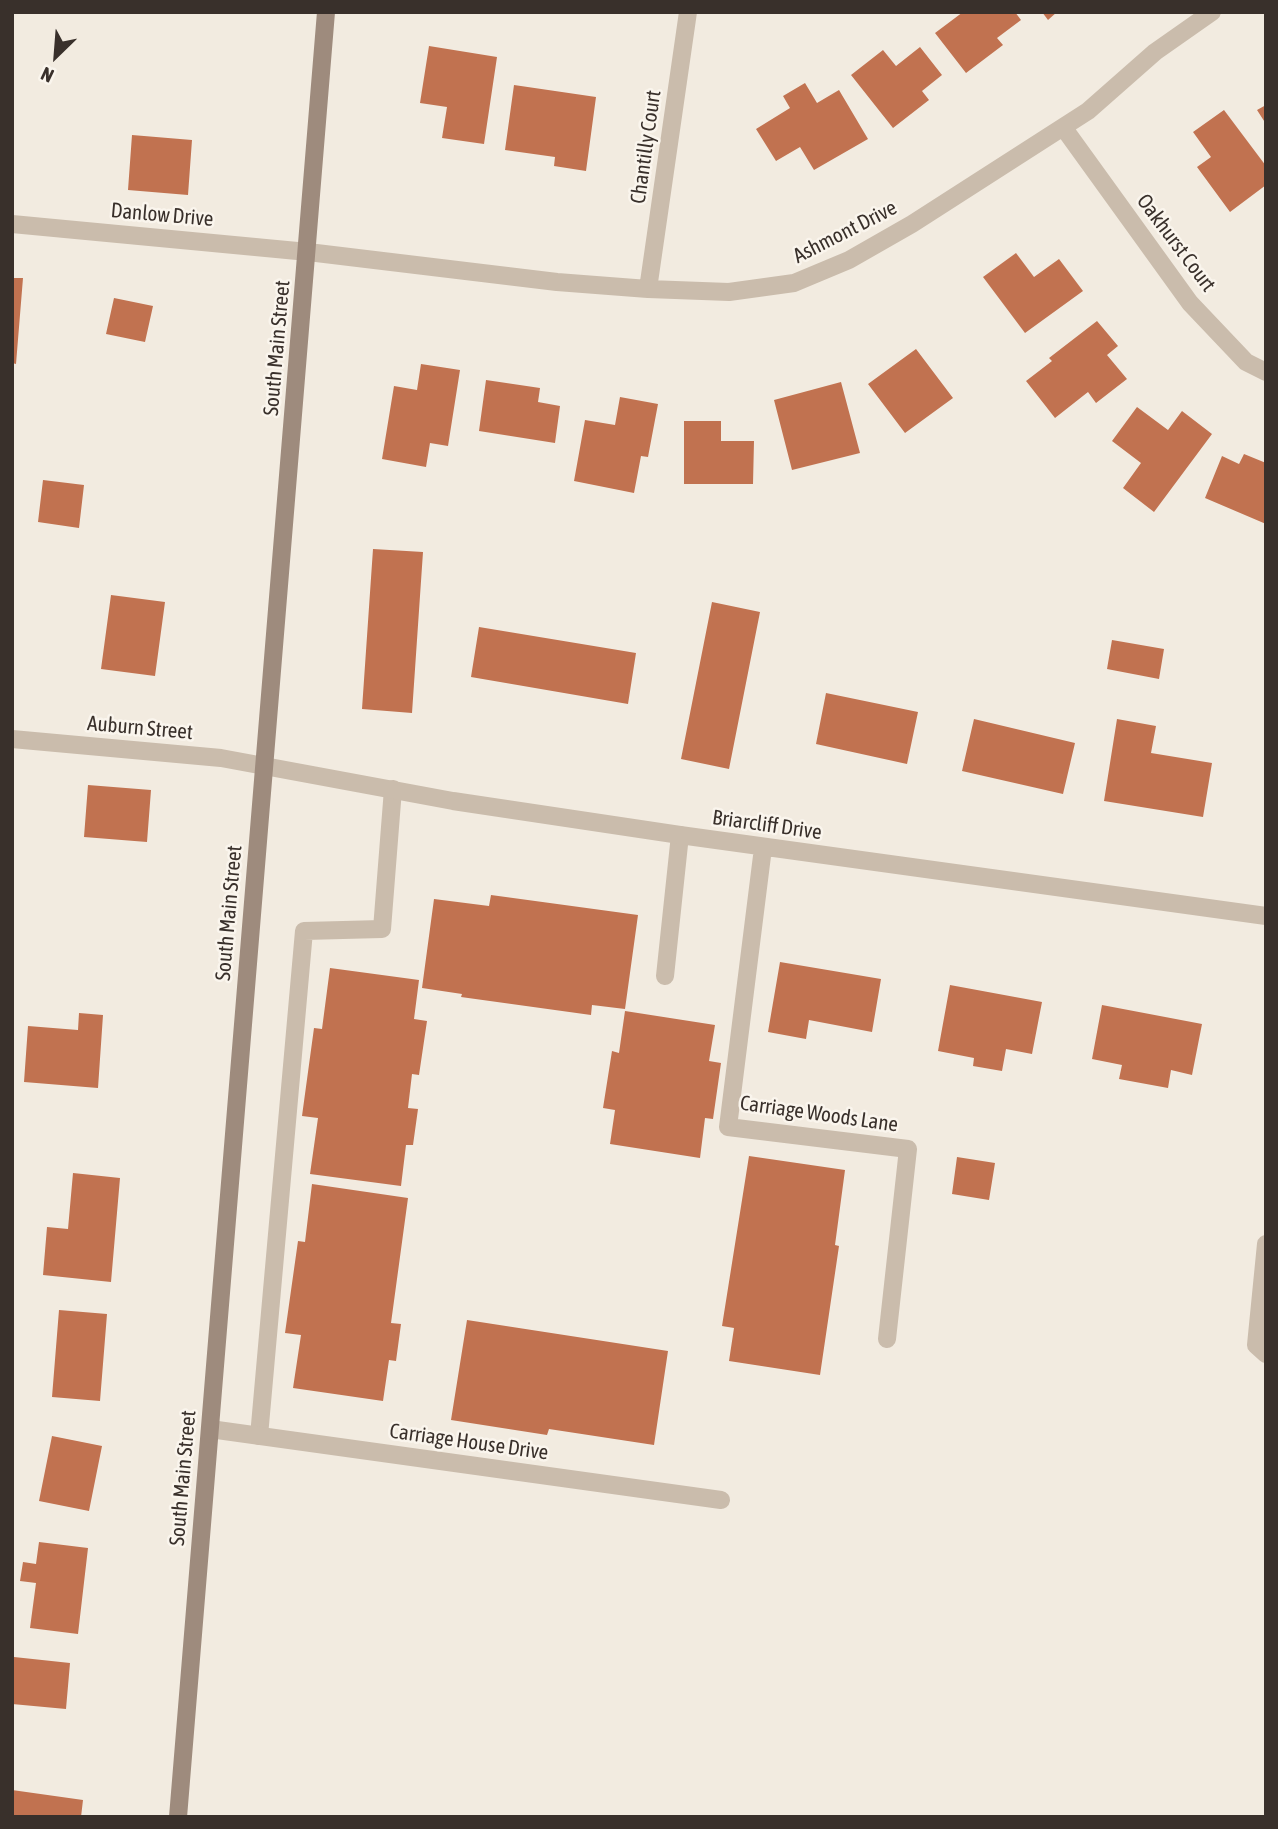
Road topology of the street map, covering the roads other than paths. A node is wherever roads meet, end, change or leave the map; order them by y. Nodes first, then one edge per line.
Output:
1 (326, 12) edge
2 (688, 12) edge
3 (1212, 12) edge
4 (1063, 127) junction
5 (12, 224) edge
6 (308, 252) junction
7 (648, 289) junction
8 (1266, 372) edge
9 (12, 739) edge
10 (264, 766) junction
11 (393, 789) junction
12 (680, 835) junction
13 (763, 848) junction
14 (1266, 916) edge
15 (665, 976) dead end
16 (1266, 1244) edge
17 (887, 1339) dead end
18 (1266, 1354) edge
19 (210, 1429) junction
20 (259, 1436) junction
21 (721, 1500) dead end
22 (178, 1817) edge

1 - 6 main road, South Main Street
2 - 7 street, Chantilly Court
3 - 4 street, Ashmont Drive
4 - 7 street, Ashmont Drive
4 - 8 street, Oakhurst Court
5 - 6 street, Danlow Drive
6 - 7 street, Ashmont Drive
6 - 10 main road, South Main Street
9 - 10 street, Auburn Street
10 - 11 street, Briarcliff Drive
10 - 19 main road, South Main Street
11 - 12 street, Briarcliff Drive
11 - 20 street
12 - 13 street, Briarcliff Drive
12 - 15 street
13 - 14 street, Briarcliff Drive
13 - 17 street, Carriage Woods Lane
16 - 18 street
19 - 20 street, Carriage House Drive
19 - 22 main road, South Main Street
20 - 21 street, Carriage House Drive

